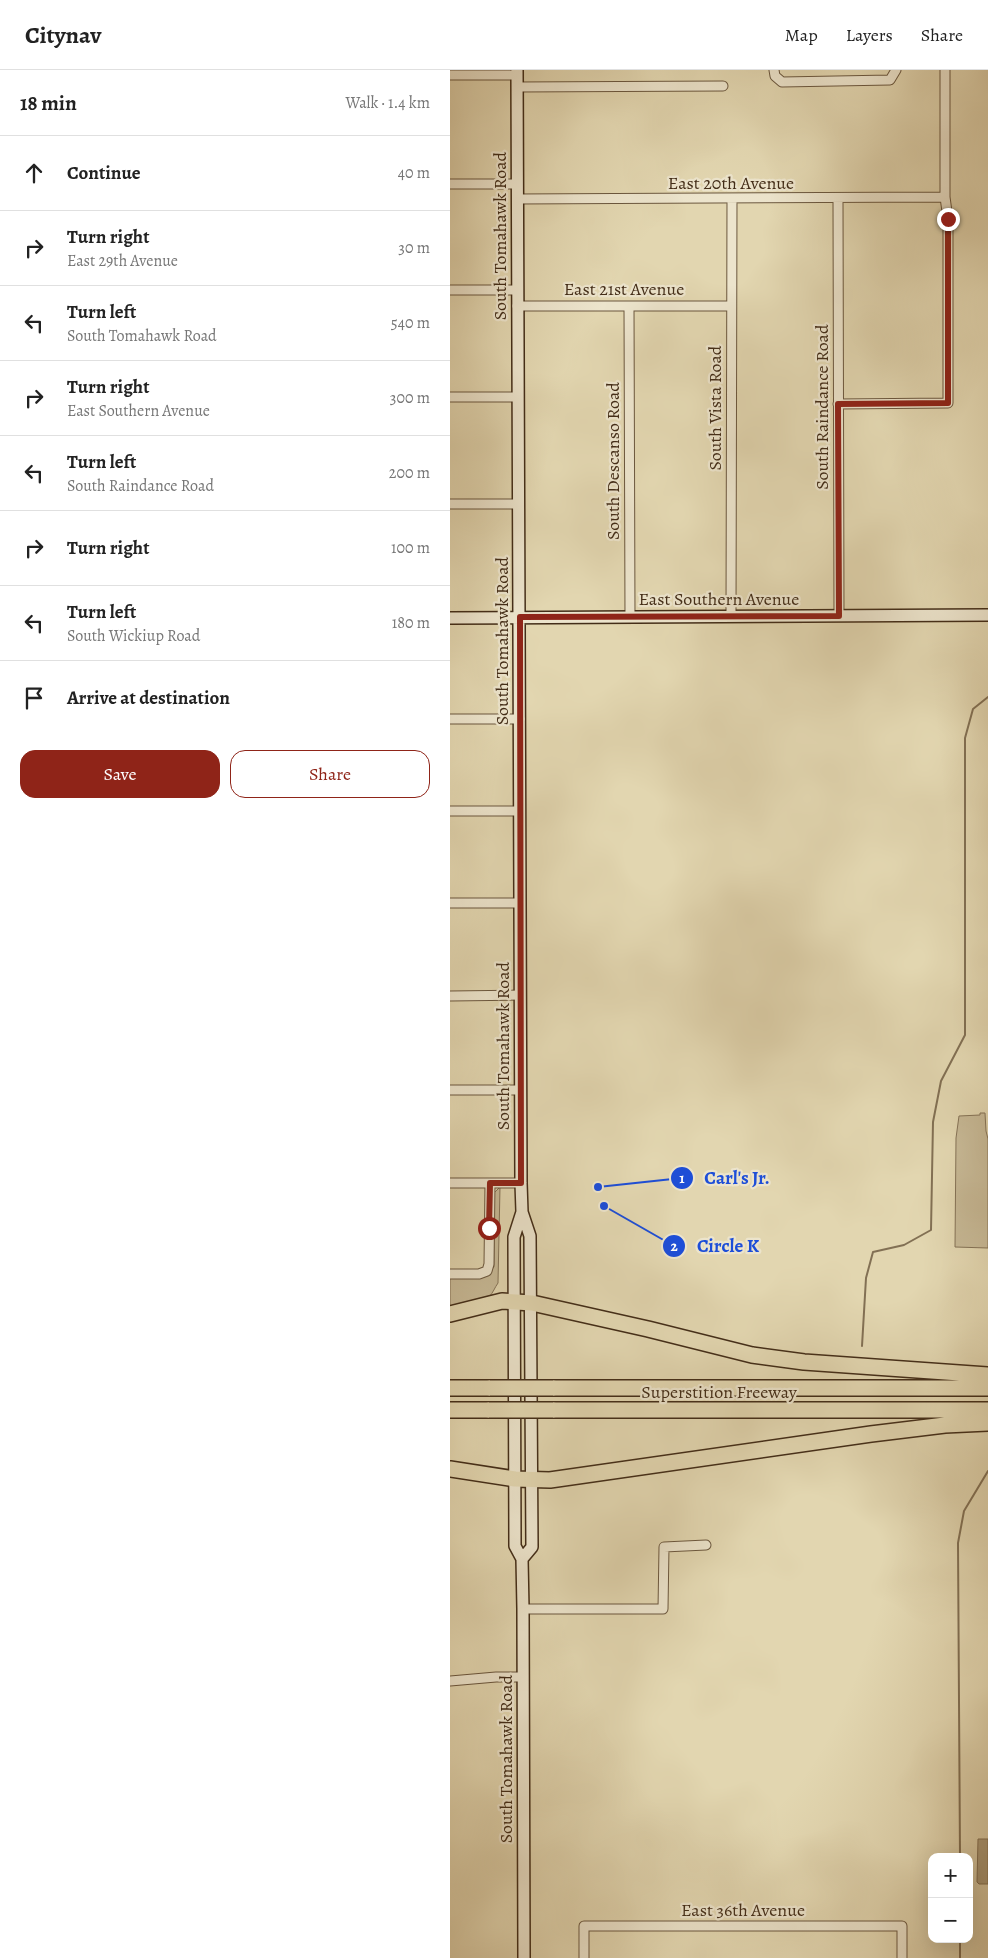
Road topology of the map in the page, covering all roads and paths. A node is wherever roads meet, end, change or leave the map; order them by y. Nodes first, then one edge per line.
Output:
1 (774, 70) edge
2 (847, 70) edge
3 (896, 70) edge
4 (945, 70) edge
5 (450, 75) edge
6 (517, 77) edge
7 (847, 81) junction
8 (723, 86) dead end
9 (450, 184) edge
10 (517, 184) junction
11 (945, 197) junction
12 (517, 199) junction
13 (732, 199) junction
14 (838, 199) junction
15 (450, 290) edge
16 (517, 290) junction
17 (517, 306) junction
18 (629, 306) junction
19 (731, 306) junction
20 (450, 397) edge
21 (518, 397) junction
22 (838, 404) junction
23 (450, 504) edge
24 (518, 504) junction
25 (988, 615) edge
26 (731, 616) junction
27 (839, 616) junction
28 (520, 617) junction
29 (630, 617) junction
30 (450, 618) edge
31 (450, 719) edge
32 (520, 719) junction
33 (450, 811) edge
34 (520, 811) junction
35 (450, 903) edge
36 (520, 903) junction
37 (520, 995) junction
38 (450, 996) edge
39 (450, 1090) edge
40 (520, 1090) junction
41 (450, 1183) edge
42 (490, 1183) junction
43 (521, 1183) junction
44 (522, 1212) junction
45 (450, 1274) edge
46 (515, 1302) junction
47 (532, 1303) junction
48 (450, 1314) edge
49 (988, 1375) edge
50 (450, 1388) edge
51 (988, 1388) edge
52 (450, 1410) edge
53 (988, 1410) edge
54 (988, 1423) edge
55 (450, 1469) edge
56 (515, 1479) junction
57 (531, 1480) junction
58 (706, 1545) dead end
59 (522, 1560) junction
60 (523, 1609) junction
61 (523, 1677) junction
62 (450, 1682) edge
63 (524, 1958) edge
64 (584, 1958) edge
65 (902, 1958) edge

1 - 7 street
2 - 7 street
3 - 7 street
4 - 11 street
5 - 6 street
6 - 8 street
6 - 10 main road, South Tomahawk Road
9 - 10 street
10 - 12 main road, South Tomahawk Road
11 - 14 street, East 20th Avenue
11 - 22 street
12 - 13 street, East 20th Avenue
12 - 16 main road, South Tomahawk Road
13 - 14 street, East 20th Avenue
13 - 19 street, South Vista Road
14 - 22 street, South Raindance Road
15 - 16 street
16 - 17 main road, South Tomahawk Road
17 - 18 street, East 21st Avenue
17 - 21 main road, South Tomahawk Road
18 - 19 street, East 21st Avenue
18 - 29 street, South Descanso Road
19 - 26 street, South Vista Road
20 - 21 street
21 - 24 main road, South Tomahawk Road
22 - 27 street, South Raindance Road
23 - 24 street
24 - 28 main road, South Tomahawk Road
25 - 27 main road, East Southern Avenue
26 - 27 main road, East Southern Avenue
26 - 29 main road, East Southern Avenue
28 - 29 main road, East Southern Avenue
28 - 30 main road, East Southern Avenue
28 - 32 main road, South Tomahawk Road
31 - 32 street
32 - 34 main road, South Tomahawk Road
33 - 34 street
34 - 36 main road, South Tomahawk Road
35 - 36 street
36 - 37 main road, South Tomahawk Road
37 - 38 street
37 - 40 main road, South Tomahawk Road
39 - 40 street
40 - 43 main road, South Tomahawk Road
41 - 42 street
42 - 43 street
42 - 45 street
43 - 44 main road, South Tomahawk Road
44 - 46 main road, South Tomahawk Road
44 - 47 main road, South Tomahawk Road
46 - 47 highway
46 - 48 highway
46 - 56 main road, South Tomahawk Road
47 - 49 highway
47 - 57 main road, South Tomahawk Road
50 - 51 highway, Superstition Freeway, bridge
52 - 53 highway, Superstition Freeway, bridge
54 - 57 highway
55 - 56 highway
56 - 57 highway
56 - 59 main road, South Tomahawk Road
57 - 59 main road, South Tomahawk Road
58 - 60 street
59 - 60 main road, South Tomahawk Road
60 - 61 main road, South Tomahawk Road
61 - 62 street
61 - 63 main road, South Tomahawk Road
64 - 65 street, East 36th Avenue

